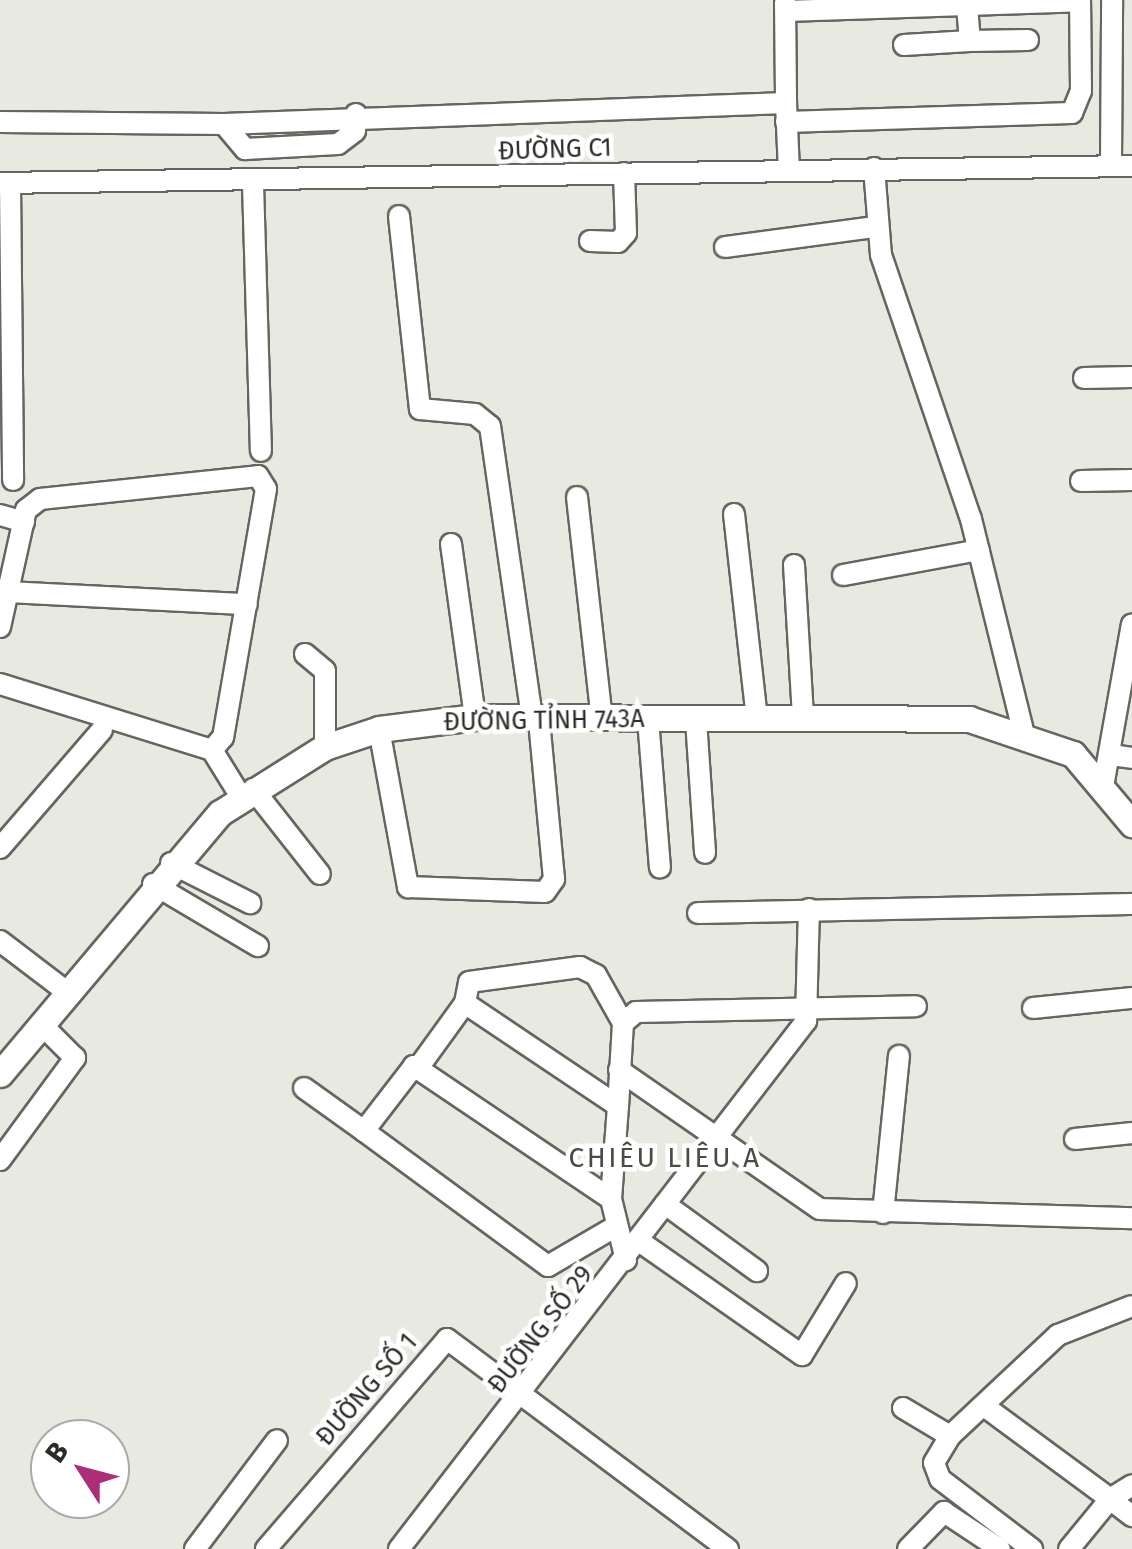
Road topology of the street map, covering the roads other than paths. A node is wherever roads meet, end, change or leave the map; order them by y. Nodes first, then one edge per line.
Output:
1 (1112, 0) edge
2 (1080, 1) edge
3 (786, 6) edge
4 (967, 7) junction
5 (1028, 40) dead end
6 (970, 41) junction
7 (904, 44) dead end
8 (1124, 72) edge
9 (786, 112) junction
10 (0, 122) edge
11 (1121, 164) edge
12 (874, 168) junction
13 (789, 171) junction
14 (624, 173) junction
15 (5, 183) edge
16 (253, 184) junction
17 (399, 216) dead end
18 (876, 226) junction
19 (590, 240) dead end
20 (725, 247) dead end
21 (1132, 377) edge
22 (1084, 378) dead end
23 (261, 452) dead end
24 (13, 480) dead end
25 (1132, 480) edge
26 (1081, 481) dead end
27 (577, 497) dead end
28 (0, 514) edge
29 (734, 514) dead end
30 (25, 516) junction
31 (450, 544) dead end
32 (979, 550) junction
33 (794, 565) dead end
34 (844, 576) dead end
35 (8, 592) junction
36 (247, 604) junction
37 (1, 621) edge
38 (1132, 624) edge
39 (306, 654) dead end
40 (1128, 680) edge
41 (0, 684) edge
42 (475, 718) junction
43 (757, 718) junction
44 (803, 718) junction
45 (536, 719) junction
46 (602, 719) junction
47 (648, 719) junction
48 (696, 720) junction
49 (379, 729) junction
50 (102, 730) dead end
51 (1023, 730) junction
52 (325, 747) junction
53 (212, 750) junction
54 (1122, 756) edge
55 (1104, 780) junction
56 (247, 793) junction
57 (1132, 824) edge
58 (0, 848) edge
59 (705, 853) dead end
60 (172, 862) junction
61 (660, 868) dead end
62 (320, 874) dead end
63 (153, 884) junction
64 (250, 903) dead end
65 (1132, 904) edge
66 (809, 909) junction
67 (698, 914) dead end
68 (0, 941) edge
69 (258, 946) dead end
70 (66, 992) junction
71 (1132, 998) edge
72 (465, 1003) junction
73 (916, 1006) dead end
74 (810, 1007) junction
75 (1033, 1008) dead end
76 (40, 1023) junction
77 (624, 1023) junction
78 (899, 1056) dead end
79 (418, 1068) junction
80 (619, 1070) junction
81 (0, 1074) edge
82 (304, 1088) dead end
83 (618, 1106) junction
84 (364, 1132) junction
85 (1132, 1133) edge
86 (714, 1135) junction
87 (1074, 1140) dead end
88 (0, 1160) edge
89 (611, 1198) junction
90 (665, 1204) junction
91 (883, 1213) junction
92 (1132, 1218) edge
93 (613, 1228) junction
94 (639, 1242) junction
95 (626, 1260) junction
96 (757, 1271) dead end
97 (846, 1283) dead end
98 (1132, 1306) edge
99 (526, 1392) junction
100 (984, 1406) junction
101 (903, 1408) dead end
102 (950, 1436) junction
103 (277, 1440) dead end
104 (1132, 1485) edge
105 (1110, 1499) junction
106 (1132, 1516) edge
107 (190, 1548) edge
108 (266, 1549) edge
109 (399, 1549) edge
110 (728, 1549) edge
111 (908, 1549) edge
112 (1000, 1549) edge
113 (1032, 1549) edge
114 (1069, 1549) edge

1 - 8 street
2 - 4 street
2 - 9 street
3 - 4 street
3 - 9 street
4 - 6 street
5 - 6 street
6 - 7 street
8 - 11 street
9 - 10 street
9 - 13 street
11 - 12 street, ĐƯỜNG C1
12 - 13 street, ĐƯỜNG C1
12 - 18 street
13 - 14 street, ĐƯỜNG C1
14 - 16 street, ĐƯỜNG C1
14 - 19 street
15 - 16 street, ĐƯỜNG C1
15 - 24 street
16 - 23 street
17 - 45 street
18 - 20 street
18 - 32 street
21 - 22 street
25 - 26 street
27 - 46 street
28 - 30 street
29 - 43 street
30 - 35 street
30 - 36 street
31 - 42 street
32 - 34 street
32 - 51 street
33 - 44 street
35 - 36 street
35 - 37 street
36 - 53 street
38 - 40 street
39 - 52 street
40 - 54 street
41 - 53 street
42 - 45 main road, ĐƯỜNG TỈNH 743A
42 - 49 main road, ĐƯỜNG TỈNH 743A
43 - 44 main road, ĐƯỜNG TỈNH 743A
43 - 48 main road, ĐƯỜNG TỈNH 743A
44 - 51 main road, ĐƯỜNG TỈNH 743A
45 - 46 main road, ĐƯỜNG TỈNH 743A
45 - 49 street
46 - 47 main road, ĐƯỜNG TỈNH 743A
47 - 48 main road, ĐƯỜNG TỈNH 743A
47 - 61 street
48 - 59 street
49 - 52 main road, ĐƯỜNG TỈNH 743A
50 - 58 street
51 - 55 main road, ĐƯỜNG TỈNH 743A
52 - 56 main road, ĐƯỜNG TỈNH 743A
53 - 56 street
54 - 55 street
55 - 57 main road, ĐƯỜNG TỈNH 743A
56 - 60 main road, ĐƯỜNG TỈNH 743A
56 - 62 street
60 - 63 main road, ĐƯỜNG TỈNH 743A
60 - 64 street
63 - 69 street
63 - 70 main road, ĐƯỜNG TỈNH 743A
65 - 66 street
66 - 67 street
66 - 74 street
68 - 70 street
70 - 76 main road, ĐƯỜNG TỈNH 743A
71 - 75 street
72 - 77 street
72 - 79 street
72 - 83 street
73 - 74 street
74 - 77 street
74 - 86 street
76 - 81 main road, ĐƯỜNG TỈNH 743A
76 - 88 street
77 - 80 street
78 - 91 street
79 - 84 street
79 - 89 street
80 - 83 street
80 - 86 street
82 - 84 street
83 - 89 street
84 - 93 street
85 - 87 street
86 - 90 street, ĐƯỜNG SỐ 29
86 - 91 street
89 - 93 street
90 - 94 street, ĐƯỜNG SỐ 29
90 - 96 street
91 - 92 street
93 - 95 street
94 - 95 street, ĐƯỜNG SỐ 29
94 - 97 street
95 - 99 street, ĐƯỜNG SỐ 29
98 - 100 street
99 - 108 street, ĐƯỜNG SỐ 1
99 - 109 street, ĐƯỜNG SỐ 29
99 - 110 street, ĐƯỜNG SỐ 1
100 - 102 street
100 - 105 street
101 - 102 street
102 - 113 street
103 - 107 street
104 - 105 street
105 - 106 street
105 - 114 street
111 - 112 street

